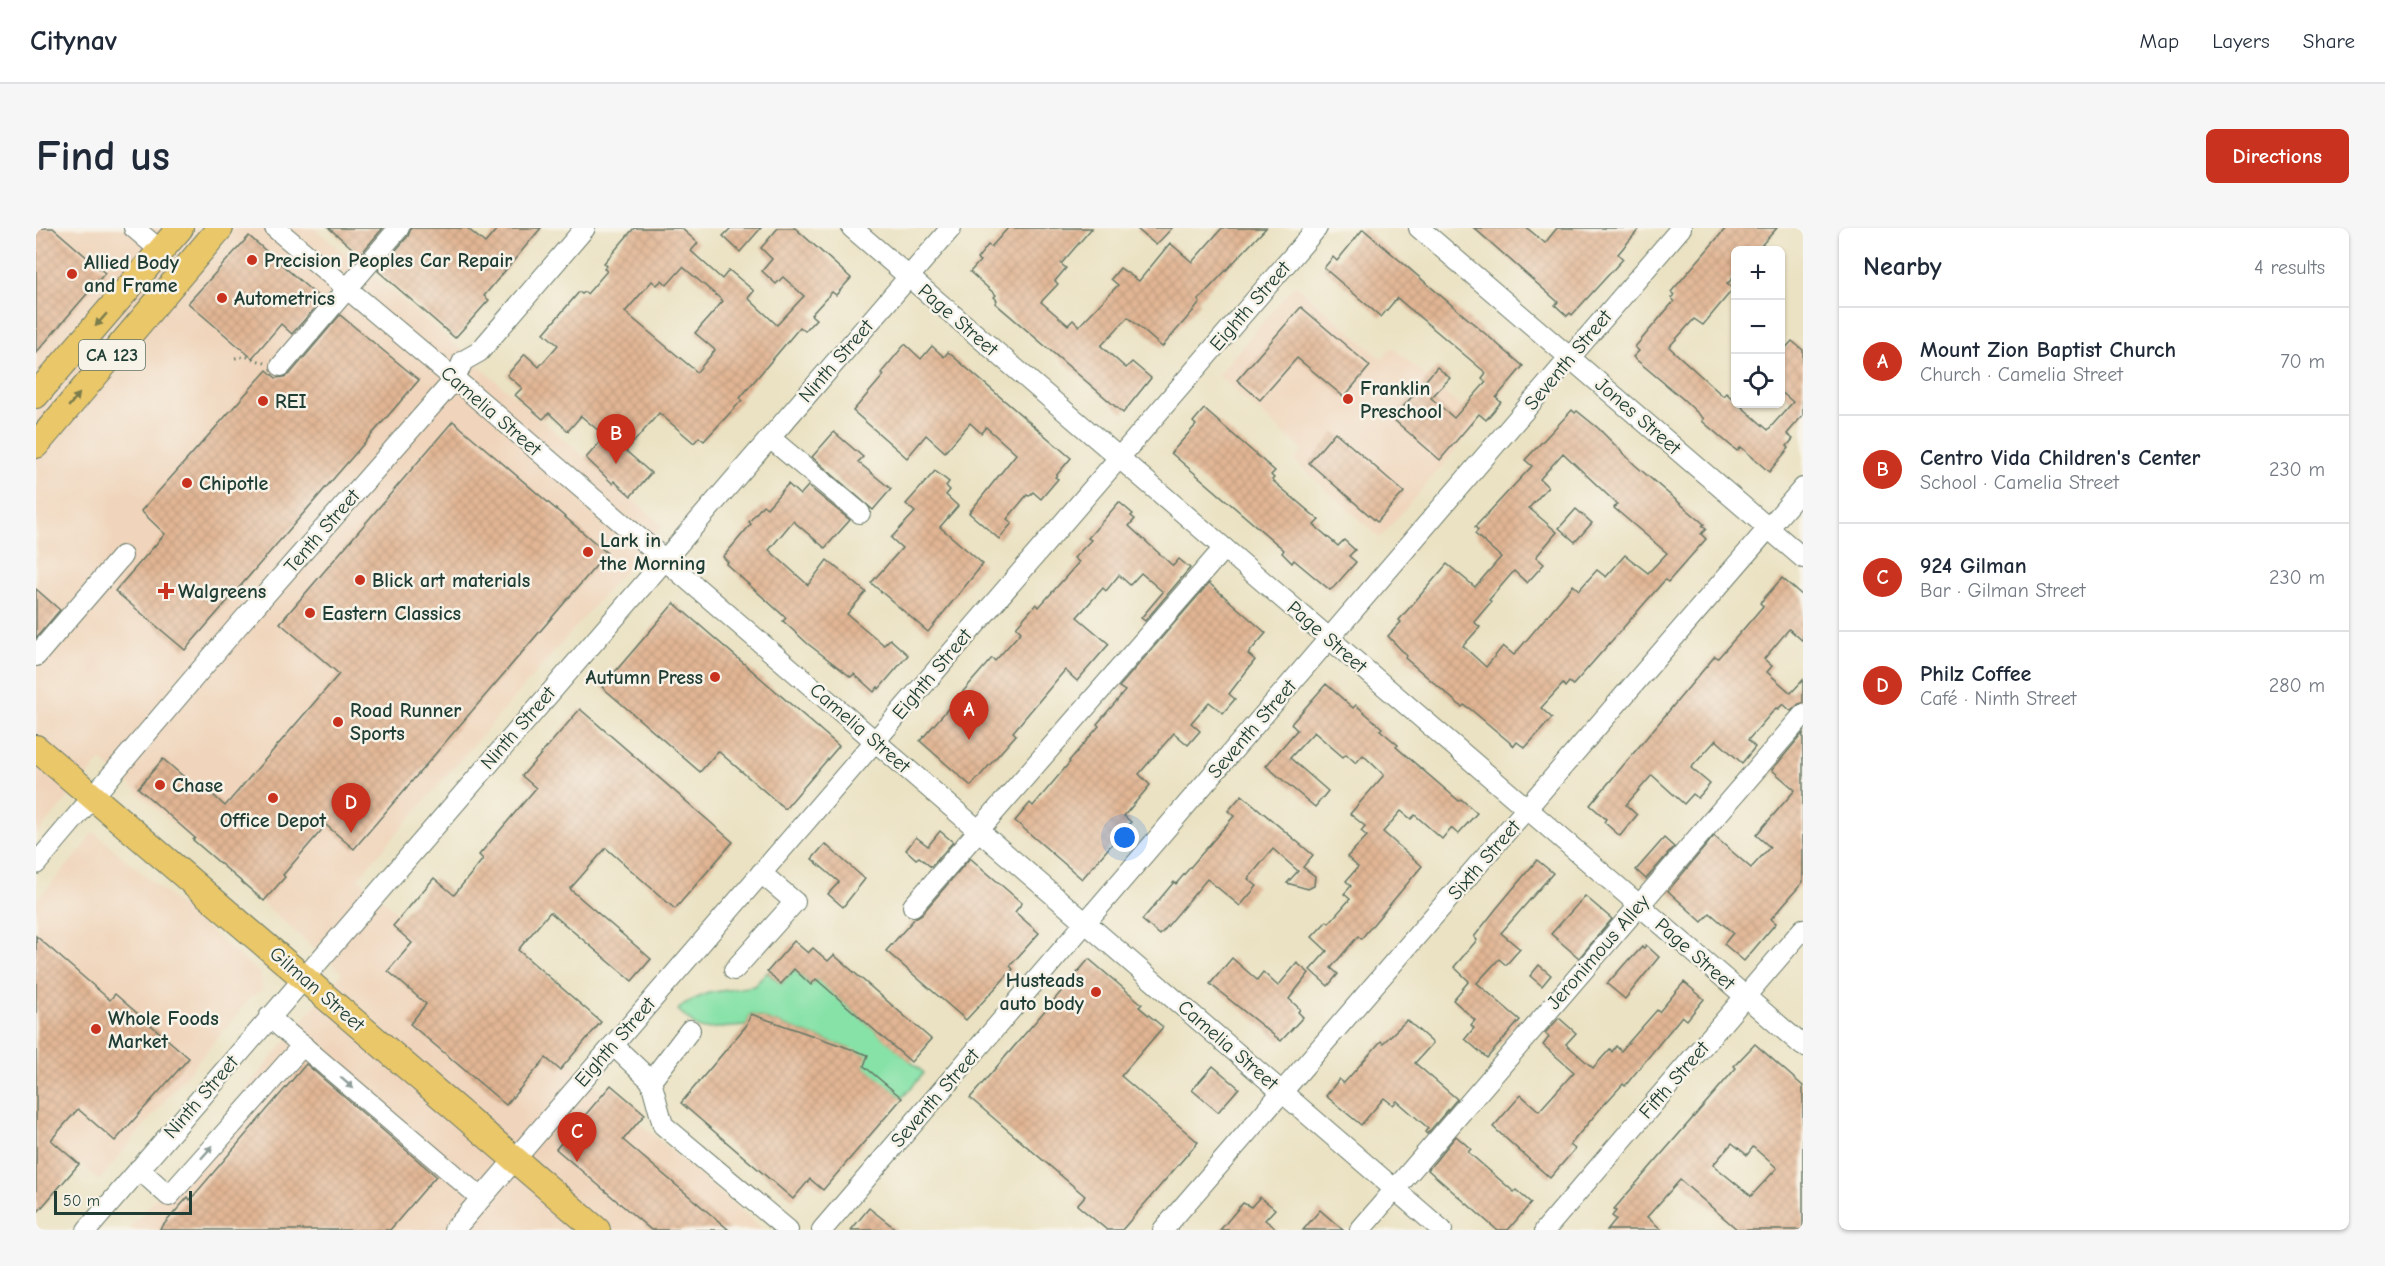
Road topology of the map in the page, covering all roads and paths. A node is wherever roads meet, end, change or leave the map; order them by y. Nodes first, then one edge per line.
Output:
1 (134, 228) edge
2 (180, 228) edge
3 (220, 228) edge
4 (275, 228) edge
5 (399, 228) edge
6 (585, 228) edge
7 (852, 228) edge
8 (951, 228) edge
9 (1317, 228) edge
10 (1419, 228) edge
11 (1681, 228) edge
12 (161, 251) junction
13 (908, 277) junction
14 (347, 288) junction
15 (1571, 357) junction
16 (236, 358) dead end
17 (281, 366) joint
18 (455, 380) junction
19 (36, 395) edge
20 (770, 438) junction
21 (36, 445) edge
22 (1119, 458) junction
23 (1803, 488) edge
24 (860, 513) dead end
25 (1768, 528) junction
26 (1224, 549) junction
27 (122, 556) dead end
28 (1803, 558) edge
29 (664, 561) junction
30 (1330, 639) junction
31 (36, 656) edge
32 (1803, 715) edge
33 (875, 741) junction
34 (36, 748) edge
35 (93, 797) junction
36 (1527, 809) junction
37 (979, 831) junction
38 (36, 864) edge
39 (760, 873) junction
40 (1639, 905) junction
41 (913, 906) dead end
42 (1085, 922) junction
43 (1803, 929) edge
44 (734, 970) dead end
45 (303, 978) junction
46 (1745, 997) junction
47 (269, 1017) junction
48 (690, 1030) dead end
49 (303, 1045) junction
50 (613, 1045) junction
51 (1803, 1046) edge
52 (651, 1081) junction
53 (1283, 1093) junction
54 (514, 1159) junction
55 (139, 1169) junction
56 (1394, 1190) junction
57 (481, 1198) junction
58 (93, 1228) edge
59 (454, 1230) edge
60 (597, 1230) edge
61 (788, 1230) edge
62 (822, 1230) edge
63 (1163, 1230) edge
64 (1360, 1230) edge
65 (1442, 1230) edge
66 (1545, 1230) edge

1 - 12 street
2 - 12 main road, CA 123
21 -> 3 main road, CA 123
4 - 14 street, Camelia Street
5 - 14 street
6 - 18 street, Tenth Street
7 - 13 street, Page Street
8 - 13 street, Ninth Street
9 - 22 street, Eighth Street
10 - 15 street, Jones Street
11 - 15 street, Seventh Street
12 -> 19 main road, CA 123
13 - 20 street, Ninth Street
13 - 22 street, Page Street
14 - 17 street
14 - 18 street, Camelia Street
15 - 25 street, Jones Street
15 - 30 street, Seventh Street
16 - 17 path
18 - 29 street, Camelia Street
18 - 35 street, Tenth Street
20 - 24 street
20 - 29 street, Ninth Street
22 - 26 street, Page Street
22 - 33 street, Eighth Street
23 - 25 street, Sixth Street
25 - 28 street, Jones Street
25 - 36 street, Sixth Street
26 - 30 street, Page Street
26 - 37 street
27 - 31 street
29 - 33 street, Camelia Street
29 - 45 street, Ninth Street
30 - 36 street, Page Street
30 - 42 street, Seventh Street
32 - 40 street, Jeronimous Alley
33 - 37 street, Camelia Street
33 - 39 street, Eighth Street
34 - 35 main road, Gilman Street
35 - 38 street, Tenth Street
35 - 45 main road, Gilman Street
36 - 40 street, Page Street
36 - 53 street, Sixth Street
37 - 41 street
37 - 42 street, Camelia Street
39 - 44 street
39 - 50 street, Eighth Street
40 - 46 street, Page Street
40 - 56 street, Jeronimous Alley
42 - 53 street, Camelia Street
42 - 62 street, Seventh Street
43 - 46 street, Fifth Street
45 - 47 street, Ninth Street
45 - 54 main road, Gilman Street
46 - 51 street, Page Street
46 - 66 street, Fifth Street
47 - 49 street
47 - 55 street, Ninth Street
48 - 52 street
55 -> 49 street
49 -> 57 street
50 - 52 street
50 - 54 street, Eighth Street
52 - 61 street
53 - 56 street, Camelia Street
53 - 63 street, Sixth Street
54 - 57 street, Eighth Street
54 - 60 main road, Gilman Street
55 - 58 street, Ninth Street
56 - 64 street, Jeronimous Alley
56 - 65 street, Camelia Street
57 - 59 street, Eighth Street

